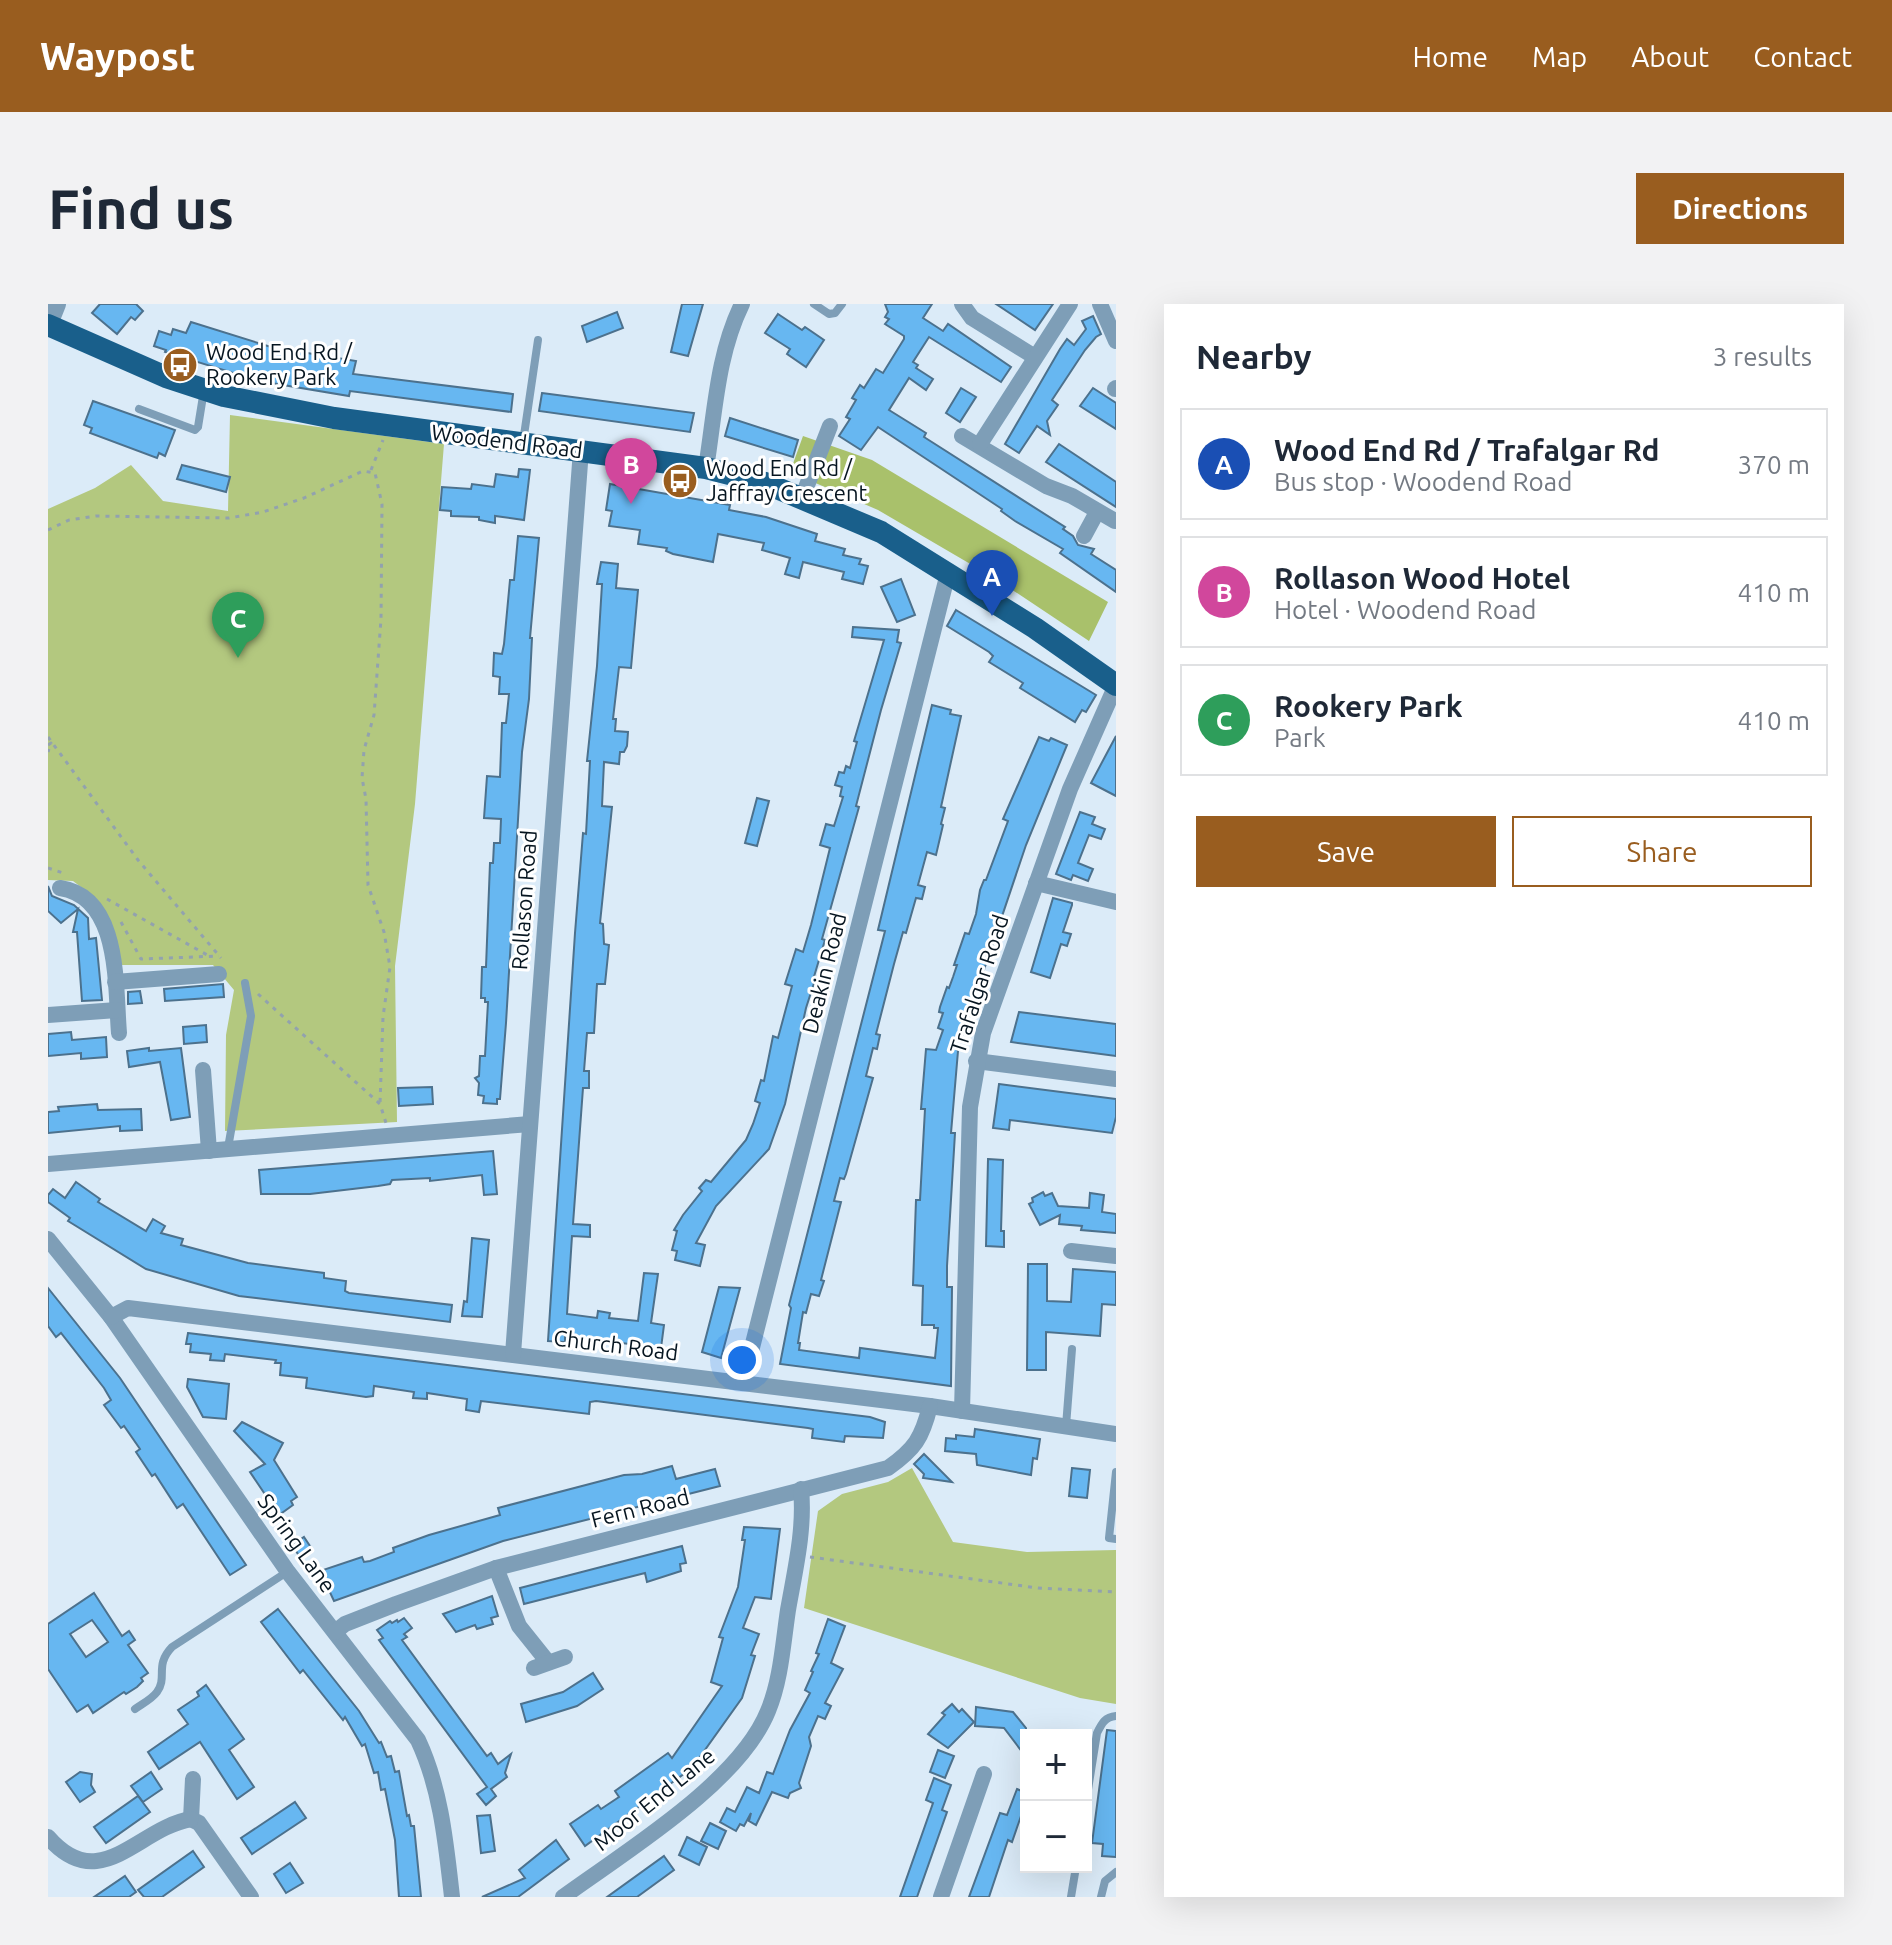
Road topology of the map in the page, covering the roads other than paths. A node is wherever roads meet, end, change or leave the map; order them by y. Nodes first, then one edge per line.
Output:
1 (56, 304) edge
2 (742, 304) edge
3 (814, 304) edge
4 (842, 304) edge
5 (962, 304) edge
6 (1070, 304) edge
7 (1100, 304) edge
8 (48, 325) edge
9 (538, 340) dead end
10 (1116, 341) edge
11 (1035, 357) junction
12 (204, 390) junction
13 (139, 409) dead end
14 (830, 426) dead end
15 (962, 436) dead end
16 (523, 443) junction
17 (980, 444) junction
18 (581, 450) junction
19 (706, 468) junction
20 (802, 498) junction
21 (1097, 512) junction
22 (1115, 521) edge
23 (1084, 536) dead end
24 (948, 573) junction
25 (1116, 685) edge
26 (61, 880) road end
27 (1036, 883) junction
28 (1116, 902) edge
29 (219, 974) dead end
30 (115, 982) junction
31 (245, 983) road end
32 (117, 1010) junction
33 (48, 1015) edge
34 (119, 1033) dead end
35 (976, 1061) junction
36 (203, 1070) dead end
37 (1116, 1079) edge
38 (530, 1124) junction
39 (228, 1148) junction
40 (209, 1151) junction
41 (48, 1164) edge
42 (48, 1239) edge
43 (1071, 1251) dead end
44 (1116, 1256) edge
45 (111, 1317) junction
46 (1072, 1349) dead end
47 (513, 1354) junction
48 (743, 1383) junction
49 (930, 1406) junction
50 (962, 1411) junction
51 (1066, 1427) junction
52 (1116, 1434) edge
53 (1116, 1472) edge
54 (801, 1489) junction
55 (1116, 1539) edge
56 (496, 1568) junction
57 (288, 1572) junction
58 (335, 1632) junction
59 (565, 1657) dead end
60 (135, 1709) dead end
61 (1116, 1716) edge
62 (984, 1774) dead end
63 (193, 1779) dead end
64 (1086, 1801) edge
65 (191, 1819) junction
66 (52, 1832) edge
67 (1116, 1872) edge
68 (1075, 1873) edge
69 (251, 1897) edge
70 (452, 1897) edge
71 (563, 1897) edge
72 (941, 1897) edge
73 (1071, 1897) edge
74 (1101, 1897) edge

1 - 8 street
2 - 19 street
3 - 4 lane
5 - 11 street
6 - 11 street
7 - 10 street
8 - 12 main road, Woodend Road
9 - 16 lane
11 - 17 street
12 - 13 lane
12 - 16 main road, Woodend Road
14 - 20 street
15 - 17 street
16 - 18 main road, Woodend Road
17 - 21 street
18 - 19 main road, Woodend Road
18 - 38 street, Rollason Road
19 - 20 main road, Woodend Road
20 - 24 main road, Woodend Road
21 - 22 street
21 - 23 street
24 - 25 main road, Woodend Road
24 - 48 street, Deakin Road
25 - 27 street, Trafalgar Road
26 - 30 street
27 - 28 street
27 - 35 street, Trafalgar Road
29 - 30 street
30 - 32 street
31 - 39 lane
32 - 33 street
32 - 34 street
35 - 37 street
35 - 50 street, Trafalgar Road
36 - 40 street
38 - 39 street
38 - 47 street, Rollason Road
39 - 40 street
40 - 41 street
42 - 45 street, Spring Lane
43 - 44 street
45 - 47 street, Church Road
45 - 57 street, Spring Lane
46 - 51 lane
47 - 48 street, Church Road
48 - 49 street, Church Road
49 - 50 street, Church Road
49 - 54 street, Fern Road
50 - 51 street, Church Road
51 - 52 street, Church Road
53 - 55 lane
54 - 56 street, Fern Road
54 - 71 street, Moor End Lane
56 - 58 street, Fern Road
56 - 59 street
57 - 58 street, Spring Lane
57 - 60 lane
58 - 70 street, Spring Lane
61 - 64 lane
62 - 72 street
63 - 65 street
65 - 66 street
65 - 69 street
67 - 74 lane
68 - 73 lane

